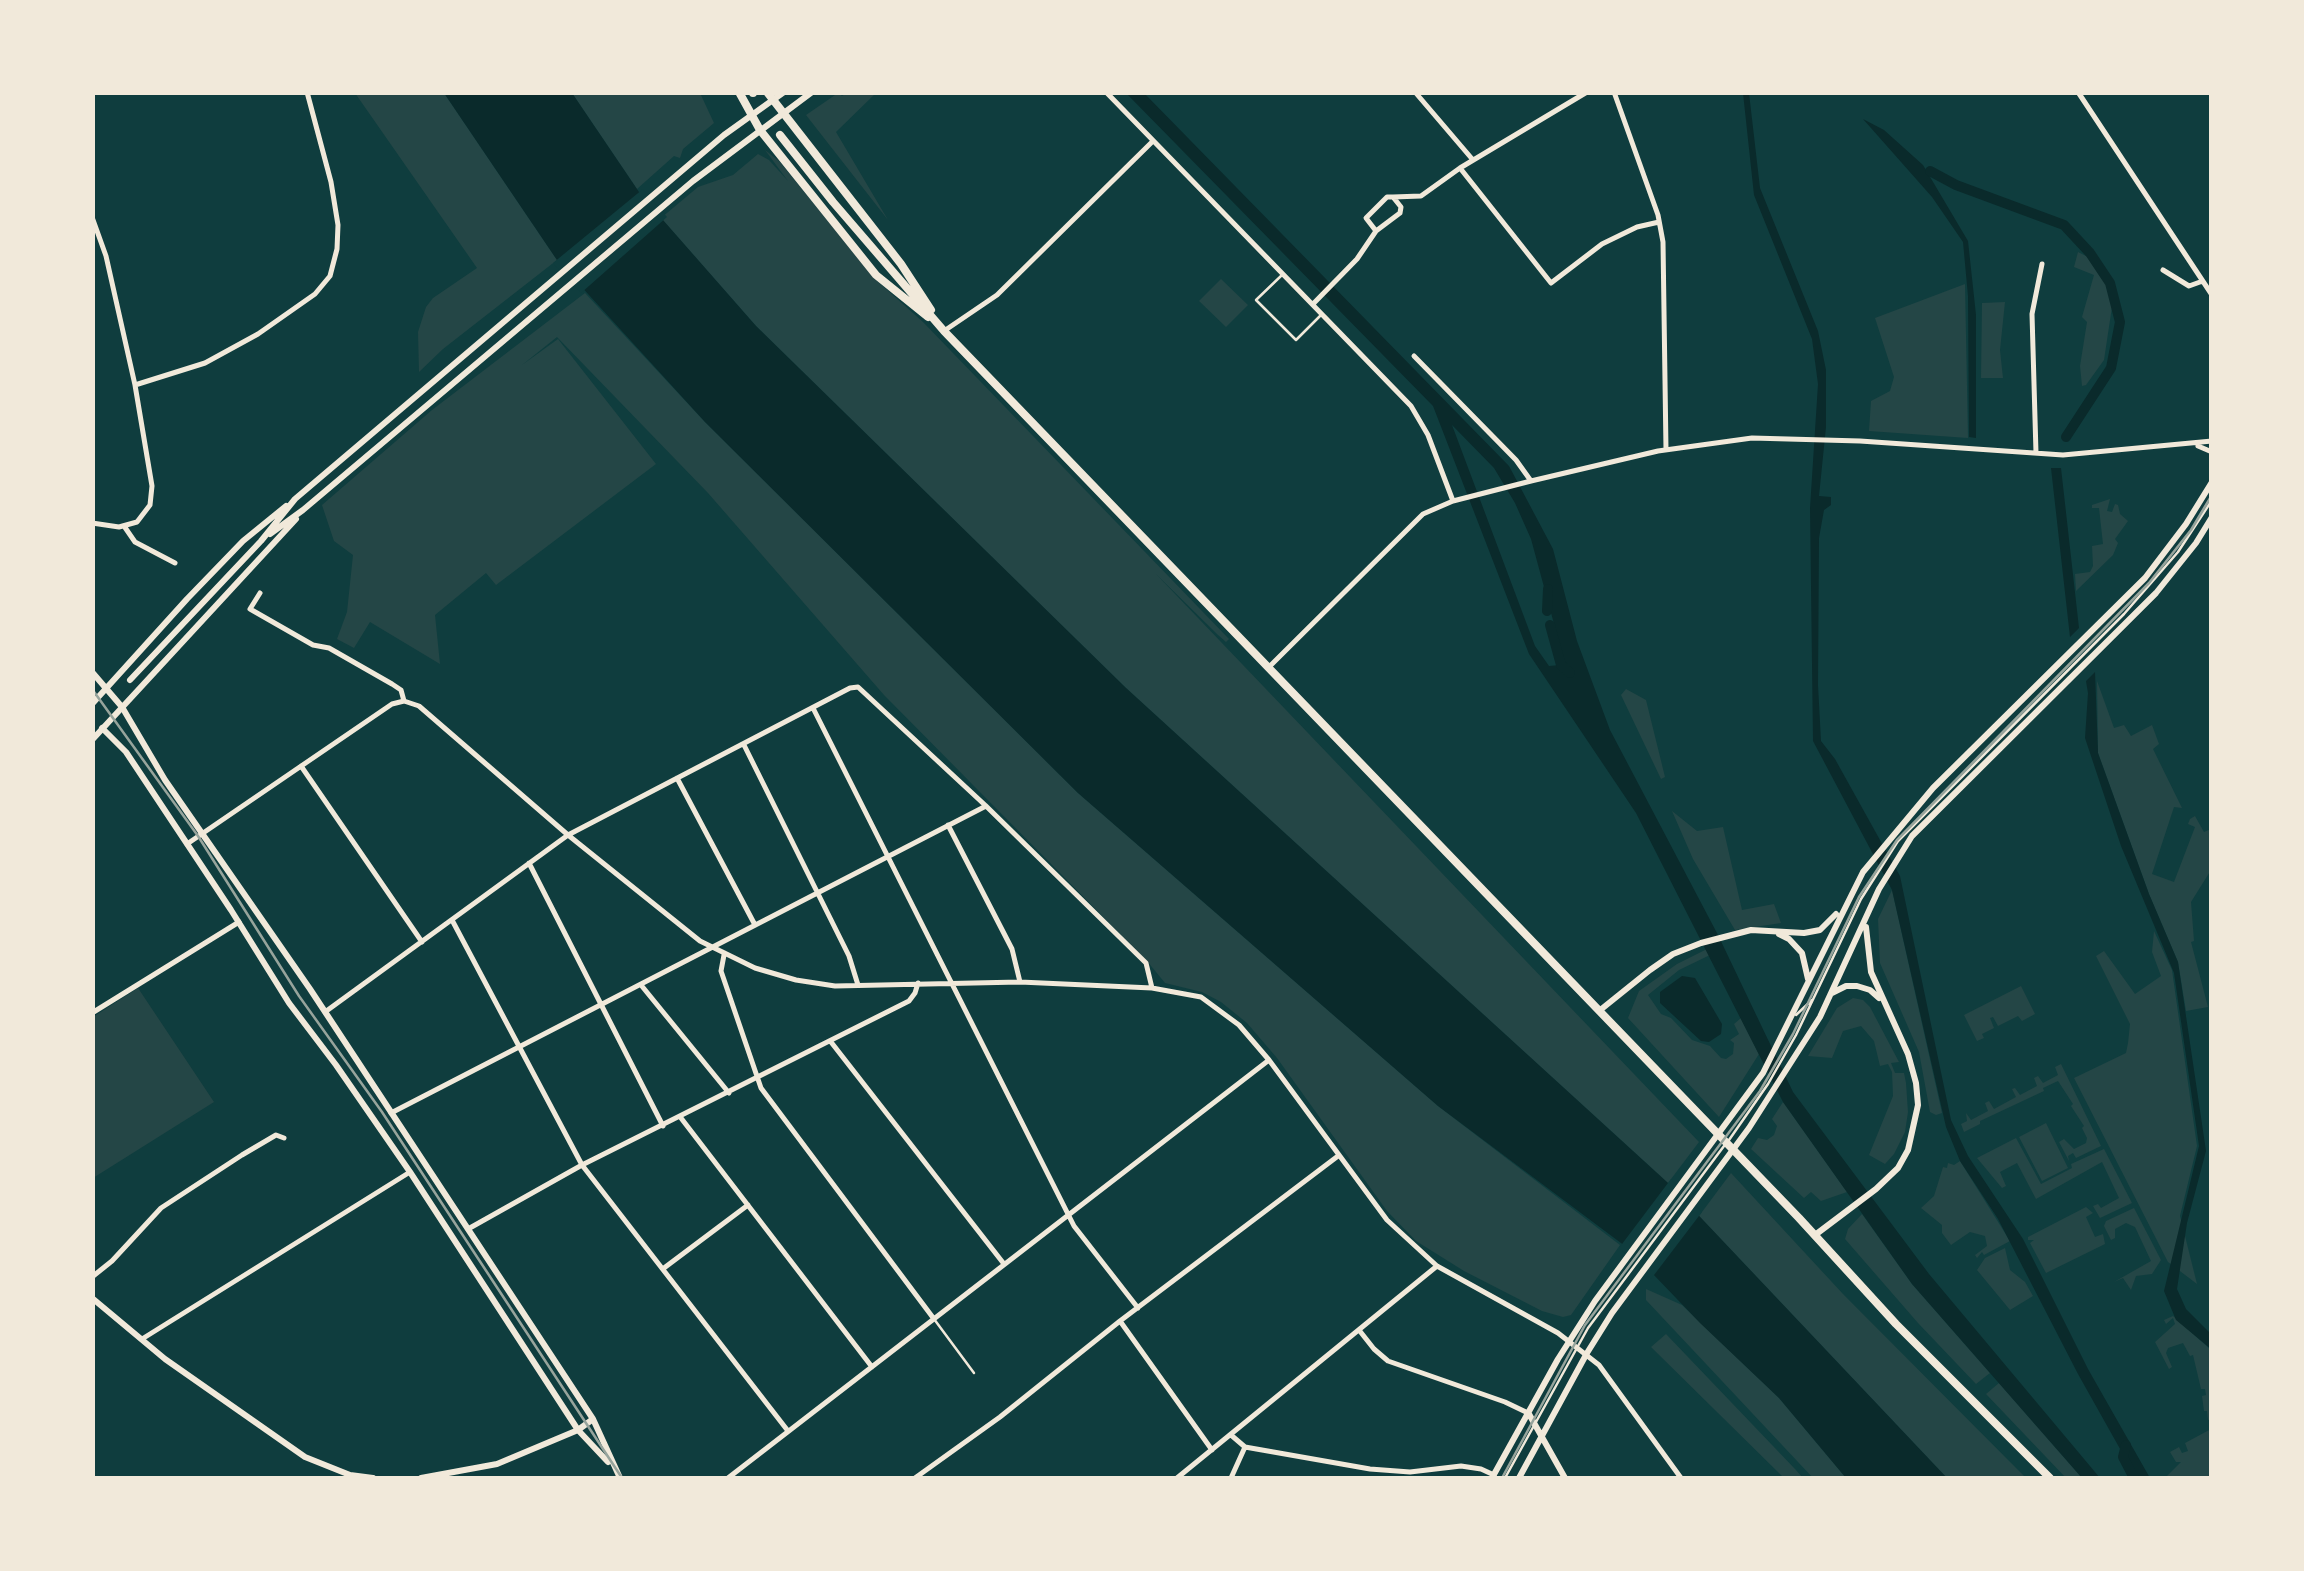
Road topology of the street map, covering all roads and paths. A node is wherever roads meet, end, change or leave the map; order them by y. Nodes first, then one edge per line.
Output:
1 (308, 92) edge
2 (739, 92) edge
3 (784, 92) edge
4 (812, 92) edge
5 (1106, 92) edge
6 (1414, 92) edge
7 (1586, 92) edge
8 (1614, 92) edge
9 (2078, 92) edge
10 (770, 96) edge
11 (783, 113) junction
12 (751, 116) junction
13 (760, 130) junction
14 (780, 135) dead end
15 (1153, 140) junction
16 (1473, 160) junction
17 (1460, 168) junction
18 (1392, 197) junction
19 (92, 218) edge
20 (1660, 222) junction
21 (1376, 231) junction
22 (2042, 264) dead end
23 (2163, 270) dead end
24 (1283, 274) junction
25 (2200, 282) junction
26 (2212, 295) edge
27 (1313, 304) junction
28 (1323, 314) junction
29 (942, 329) junction
30 (1414, 356) dead end
31 (135, 385) junction
32 (2212, 441) edge
33 (2196, 445) junction
34 (1666, 450) junction
35 (2212, 452) edge
36 (2036, 453) junction
37 (1527, 482) junction
38 (2212, 482) edge
39 (295, 499) junction
40 (2212, 500) edge
41 (1453, 501) junction
42 (303, 510) junction
43 (2212, 517) edge
44 (92, 523) edge
45 (124, 526) junction
46 (261, 541) junction
47 (176, 563) dead end
48 (260, 593) dead end
49 (1269, 668) junction
50 (92, 672) edge
51 (130, 680) dead end
52 (107, 687) junction
53 (404, 701) junction
54 (92, 704) edge
55 (122, 707) junction
56 (813, 708) junction
57 (92, 718) edge
58 (102, 728) junction
59 (92, 740) edge
60 (744, 745) junction
61 (301, 766) junction
62 (677, 778) junction
63 (986, 806) junction
64 (948, 825) junction
65 (204, 832) junction
66 (568, 836) junction
67 (188, 844) junction
68 (888, 856) junction
69 (529, 863) junction
70 (818, 892) junction
71 (1842, 909) junction
72 (452, 920) junction
73 (1866, 920) junction
74 (239, 922) junction
75 (755, 925) junction
76 (1773, 931) junction
77 (422, 942) junction
78 (711, 948) junction
79 (724, 954) junction
80 (1808, 980) junction
81 (952, 982) junction
82 (1020, 982) junction
83 (918, 983) junction
84 (641, 985) junction
85 (858, 985) junction
86 (1152, 988) junction
87 (1832, 993) junction
88 (1813, 999) junction
89 (1883, 1002) junction
90 (601, 1004) junction
91 (92, 1012) edge
92 (325, 1012) junction
93 (1598, 1012) junction
94 (1792, 1019) junction
95 (831, 1042) junction
96 (519, 1046) junction
97 (1269, 1060) junction
98 (756, 1079) junction
99 (728, 1093) junction
100 (391, 1113) junction
101 (681, 1118) junction
102 (1746, 1125) junction
103 (663, 1126) junction
104 (284, 1138) dead end
105 (1338, 1156) junction
106 (582, 1166) junction
107 (410, 1172) junction
108 (748, 1205) junction
109 (1069, 1214) junction
110 (467, 1229) junction
111 (1815, 1236) junction
112 (1004, 1264) junction
113 (1437, 1266) junction
114 (664, 1268) junction
115 (92, 1277) edge
116 (92, 1298) edge
117 (1599, 1304) junction
118 (1138, 1308) junction
119 (934, 1319) junction
120 (1120, 1321) junction
121 (1360, 1330) junction
122 (140, 1340) junction
123 (1569, 1341) junction
124 (1577, 1348) junction
125 (1586, 1354) junction
126 (872, 1367) junction
127 (974, 1373) dead end
128 (1529, 1414) junction
129 (593, 1419) junction
130 (1537, 1424) junction
131 (578, 1430) junction
132 (788, 1431) junction
133 (1543, 1434) junction
134 (1231, 1435) junction
135 (1245, 1448) junction
136 (1212, 1450) junction
137 (612, 1467) junction
138 (1370, 1469) junction
139 (465, 1475) edge
140 (1493, 1477) edge
141 (373, 1478) edge
142 (421, 1478) edge
143 (620, 1478) edge
144 (728, 1478) edge
145 (915, 1478) edge
146 (1177, 1478) edge
147 (1232, 1478) edge
148 (1368, 1478) edge
149 (1505, 1478) edge
150 (1519, 1478) edge
151 (1565, 1478) edge
152 (1681, 1478) edge
153 (2050, 1478) edge

1 - 31 street
2 - 12 main road
3 - 10 street
4 - 11 street
5 - 15 street
6 - 16 street
7 - 16 street
8 - 20 street
9 - 25 street
10 - 11 main road
10 - 12 street
11 - 13 street
11 - 29 main road
12 - 13 main road
12 - 39 street
13 - 29 main road
13 - 42 street
14 - 29 main road
15 - 24 street
15 - 29 street
16 - 17 street
17 - 18 street
17 - 20 street
18 - 21 street
18 - 21 street
19 - 31 street
20 - 34 street
21 - 27 street
22 - 36 street
23 - 25 street
24 - 27 street
24 - 28 lane
25 - 26 street
27 - 28 street
28 - 41 street
29 - 49 main road
30 - 37 street
31 - 45 street
32 - 33 street
33 - 35 street
33 - 36 street
34 - 36 street
34 - 37 street
37 - 41 street
38 - 71 street
39 - 46 street
39 - 52 street
40 - 88 lane
41 - 49 street
42 - 46 street
42 - 55 street
43 - 73 street
44 - 45 street
45 - 47 street
46 - 51 street
48 - 53 street
49 - 93 main road
50 - 52 street
52 - 54 street
52 - 55 street
53 - 61 street
53 - 66 street
55 - 58 street
55 - 65 street
56 - 60 street
56 - 63 street
56 - 68 street
57 - 58 street
58 - 59 street
58 - 67 street
60 - 62 street
60 - 70 street
61 - 65 street
61 - 77 street
62 - 66 street
62 - 75 street
63 - 64 street
63 - 86 street
64 - 68 street
64 - 82 street
65 - 67 street
65 - 92 street
66 - 69 street
66 - 78 street
67 - 74 street
68 - 70 street
68 - 81 street
69 - 72 street
69 - 90 street
70 - 75 street
70 - 85 street
71 - 76 street
71 - 80 street
72 - 77 street
72 - 96 street
73 - 87 street
73 - 89 street
74 - 91 street
74 - 107 street
75 - 78 street
76 - 80 street
76 - 93 street
77 - 92 street
78 - 79 street
78 - 84 street
79 - 85 street
79 - 98 street
80 - 94 street
81 - 82 street
81 - 83 street
81 - 109 street
82 - 86 street
83 - 85 street
83 - 95 street
84 - 90 street
84 - 99 street
86 - 97 street
87 - 89 street
87 - 102 street
88 - 94 lane
88 - 102 lane
89 - 111 street
90 - 96 street
90 - 103 street
92 - 100 street
93 - 111 main road
94 - 117 street
95 - 98 street
95 - 112 street
96 - 100 street
96 - 106 street
97 - 105 street
97 - 109 street
98 - 99 street
98 - 119 street
99 - 101 street
100 - 110 street
101 - 103 street
101 - 108 street
102 - 117 lane
102 - 125 street
103 - 106 street
104 - 115 street
105 - 113 street
105 - 118 street
106 - 110 street
106 - 114 street
107 - 122 street
107 - 131 street
108 - 114 street
108 - 126 street
109 - 112 street
109 - 118 street
110 - 129 street
111 - 153 main road
112 - 119 street
113 - 121 street
113 - 123 street
114 - 132 street
116 - 122 street
117 - 123 street
117 - 124 lane
118 - 120 street
119 - 126 street
119 - 127 lane
120 - 136 street
120 - 145 street
121 - 128 street
121 - 134 street
122 - 141 street
123 - 124 street
123 - 128 street
124 - 125 street
124 - 130 lane
125 - 133 street
125 - 152 street
126 - 132 street
128 - 130 street
128 - 140 street
129 - 131 street
129 - 137 street
130 - 133 street
130 - 149 lane
131 - 137 street
131 - 139 street
132 - 144 street
133 - 150 street
133 - 151 street
134 - 135 street
134 - 136 street
135 - 138 street
135 - 147 street
136 - 146 street
137 - 143 street
138 - 140 street
138 - 148 street
139 - 142 street

